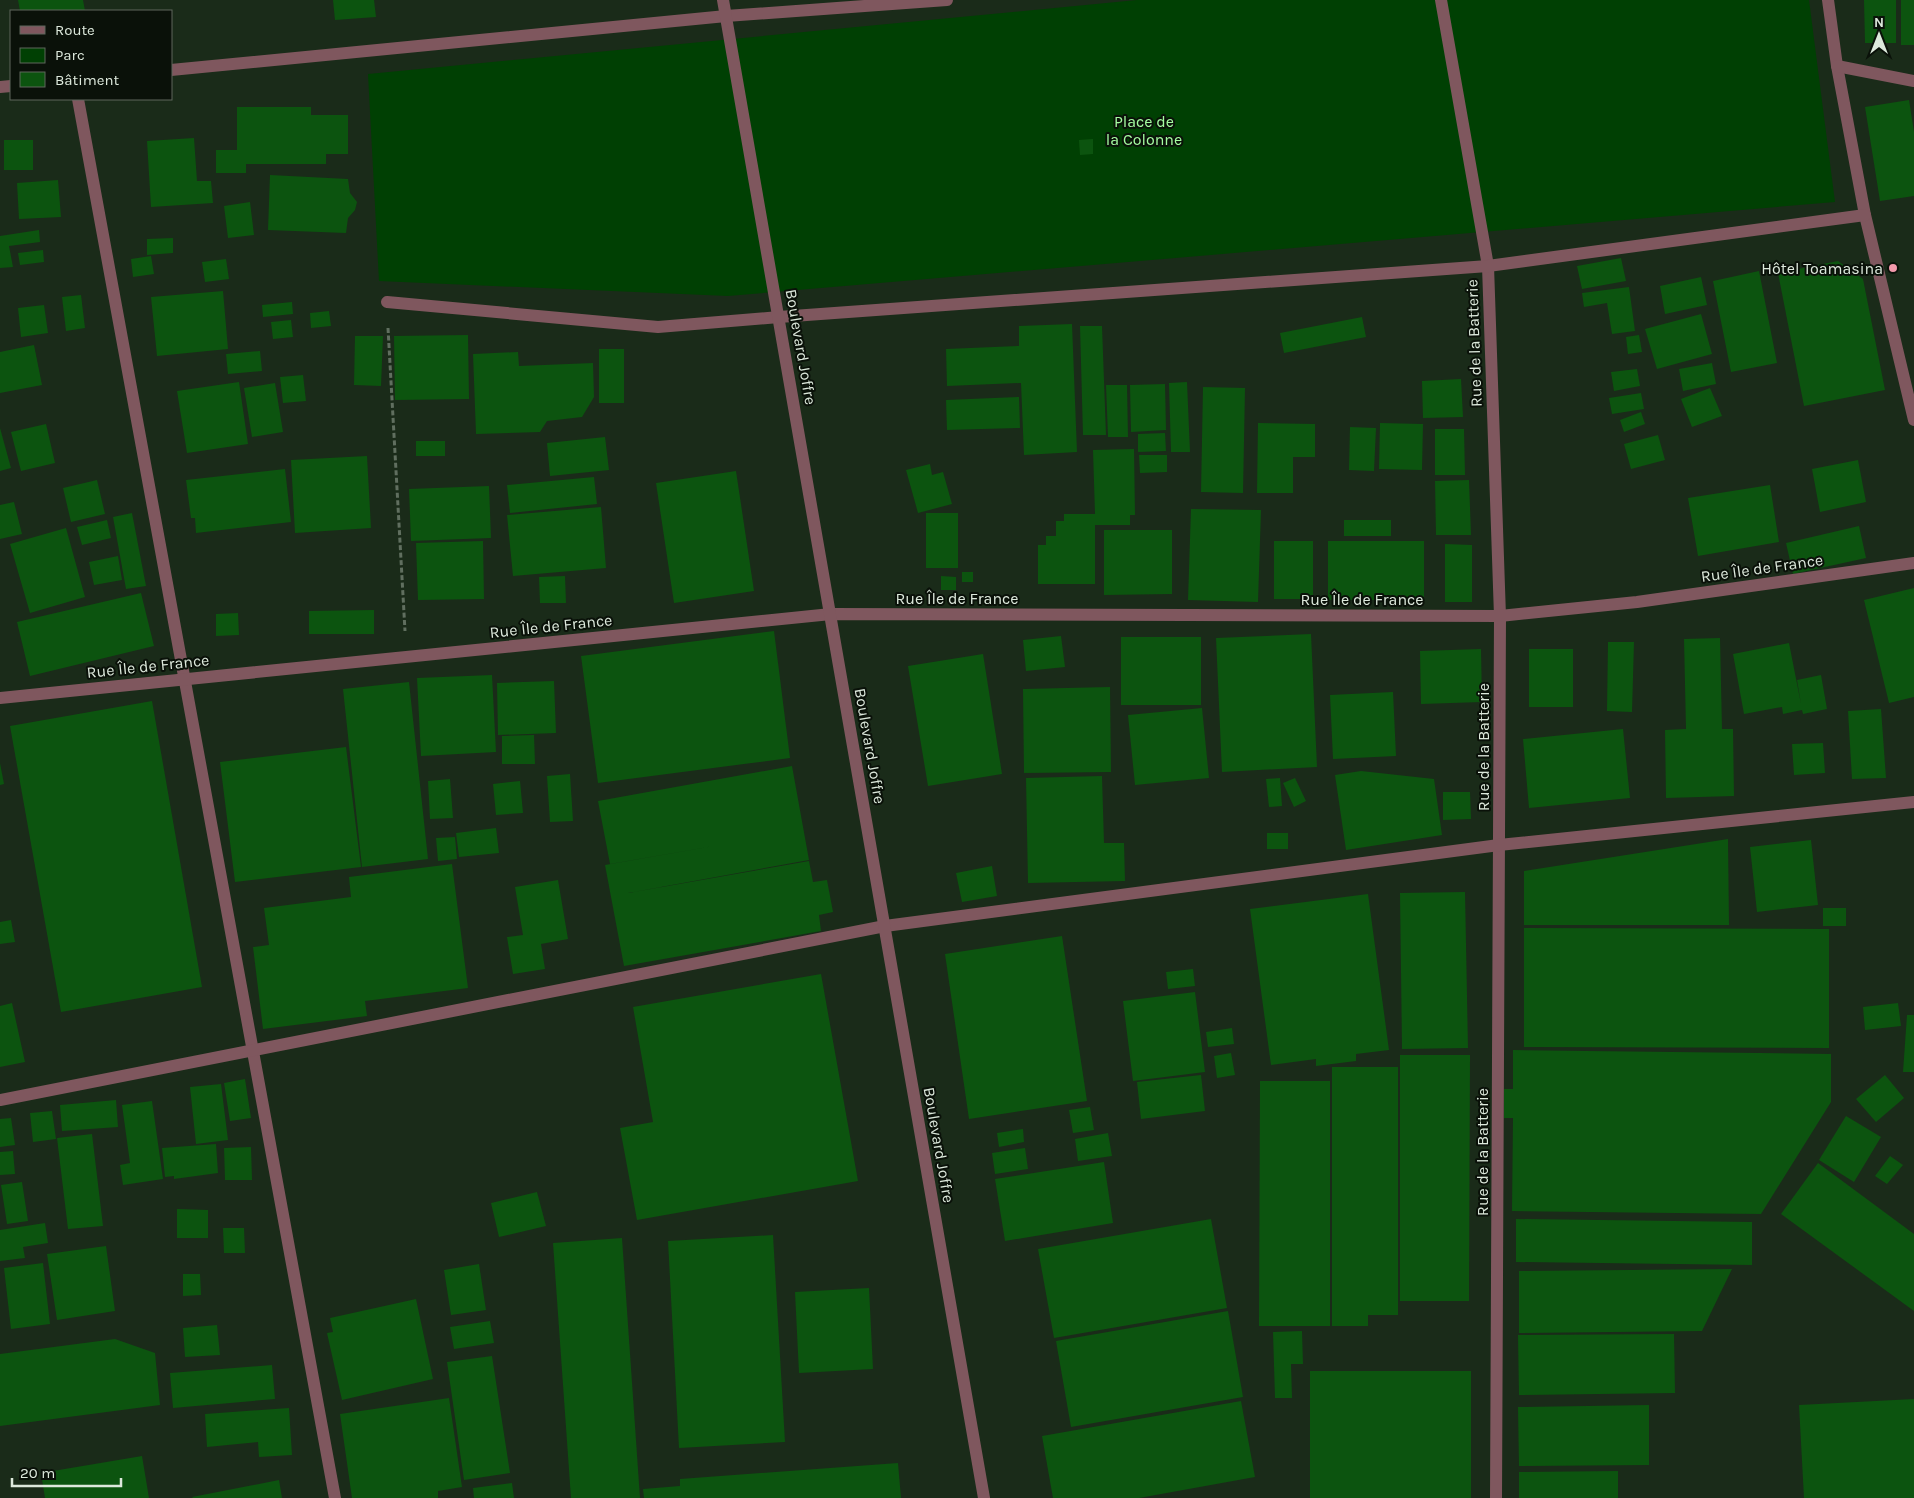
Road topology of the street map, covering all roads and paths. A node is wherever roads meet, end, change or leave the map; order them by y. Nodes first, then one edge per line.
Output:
1 (723, 0) edge
2 (947, 0) edge
3 (1441, 0) edge
4 (1828, 0) edge
5 (726, 16) junction
6 (1837, 66) junction
7 (172, 70) edge
8 (1914, 81) edge
9 (78, 100) edge
10 (1865, 215) junction
11 (1488, 266) junction
12 (387, 302) joint
13 (779, 317) junction
14 (1914, 420) edge
15 (1914, 563) edge
16 (831, 614) junction
17 (1500, 616) junction
18 (406, 657) junction
19 (184, 679) junction
20 (0, 698) edge
21 (1914, 802) edge
22 (1499, 845) junction
23 (885, 926) junction
24 (253, 1051) junction
25 (0, 1100) edge
26 (335, 1498) edge
27 (984, 1498) edge
28 (1496, 1498) edge

1 - 5 street, Boulevard Joffre
2 - 5 street
3 - 11 street, Rue de la Batterie
4 - 6 street
5 - 7 street
5 - 13 street, Boulevard Joffre
6 - 8 street
6 - 10 street
9 - 19 street
10 - 11 street
10 - 14 street
11 - 13 street
11 - 17 street, Rue de la Batterie
12 - 13 street
12 - 18 path
13 - 16 street, Boulevard Joffre
15 - 17 street, Rue Île de France
16 - 17 street, Rue Île de France
16 - 18 street, Rue Île de France
16 - 23 street, Boulevard Joffre
17 - 22 street, Rue de la Batterie
18 - 19 street, Rue Île de France
19 - 20 street, Rue Île de France
19 - 24 street
21 - 22 street
22 - 23 street
22 - 28 street, Rue de la Batterie
23 - 24 street
23 - 27 street, Boulevard Joffre
24 - 25 street
24 - 26 street

